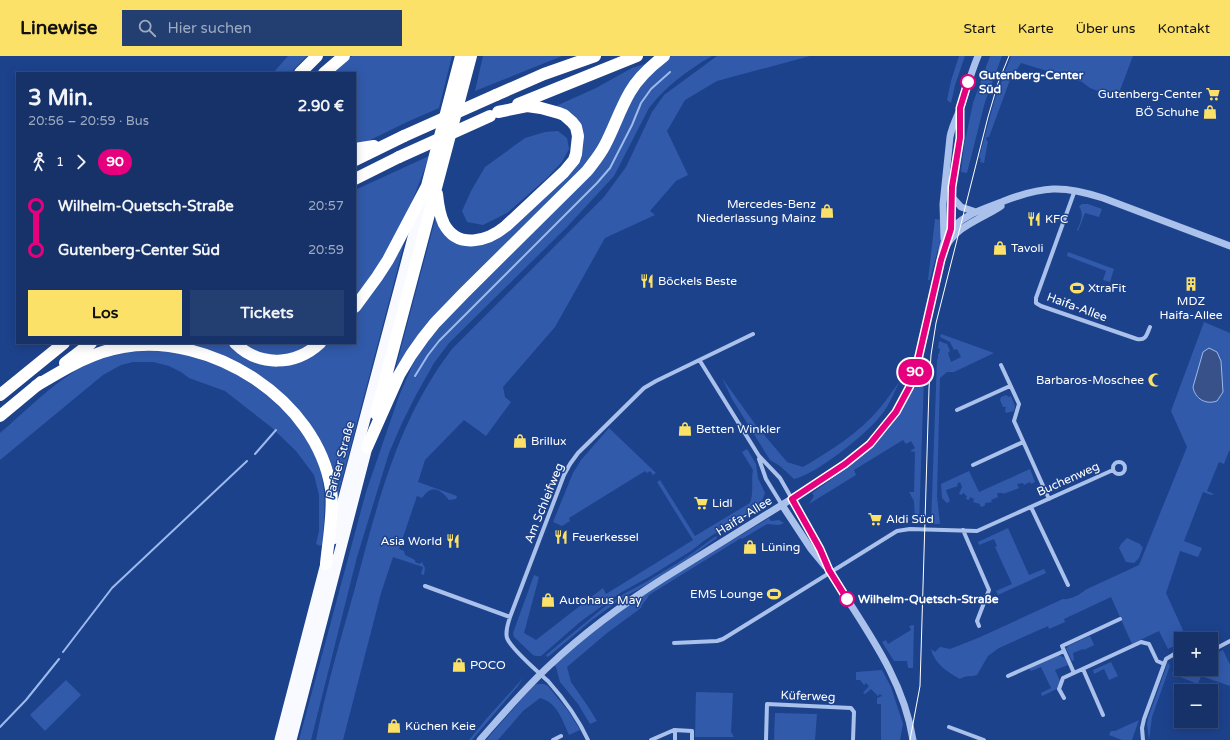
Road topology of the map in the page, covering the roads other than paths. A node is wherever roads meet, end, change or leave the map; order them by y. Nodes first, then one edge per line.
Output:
1 (317, 56) edge
2 (344, 56) edge
3 (572, 56) edge
4 (594, 56) edge
5 (637, 56) edge
6 (664, 56) edge
7 (978, 56) edge
8 (463, 57) edge
9 (301, 72) edge
10 (325, 72) edge
11 (544, 74) junction
12 (960, 108) junction
13 (494, 114) junction
14 (387, 143) junction
15 (356, 149) edge
16 (356, 159) edge
17 (356, 178) edge
18 (431, 185) junction
19 (1075, 190) junction
20 (952, 197) junction
21 (1012, 198) junction
22 (943, 208) junction
23 (976, 212) junction
24 (954, 222) junction
25 (968, 224) junction
26 (946, 242) junction
27 (1230, 246) edge
28 (356, 306) edge
29 (1150, 327) dead end
30 (753, 334) dead end
31 (63, 344) edge
32 (90, 344) edge
33 (236, 344) edge
34 (318, 344) edge
35 (700, 361) junction
36 (1001, 365) dead end
37 (36, 386) junction
38 (1010, 386) junction
39 (0, 395) edge
40 (957, 410) dead end
41 (0, 416) edge
42 (1023, 442) junction
43 (367, 447) junction
44 (758, 456) junction
45 (973, 465) dead end
46 (1113, 470) dead end
47 (792, 499) junction
48 (1049, 499) junction
49 (782, 505) junction
50 (1031, 506) junction
51 (963, 530) junction
52 (326, 564) junction
53 (829, 571) junction
54 (1068, 585) dead end
55 (425, 586) dead end
56 (510, 617) junction
57 (1120, 619) dead end
58 (979, 626) dead end
59 (1230, 641) edge
60 (674, 643) dead end
61 (1218, 647) edge
62 (1064, 651) junction
63 (1174, 654) edge
64 (1164, 664) junction
65 (1083, 669) junction
66 (1074, 673) junction
67 (540, 674) junction
68 (1008, 676) dead end
69 (303, 691) junction
70 (1064, 698) dead end
71 (1103, 715) dead end
72 (949, 727) dead end
73 (675, 730) junction
74 (561, 736) dead end
75 (280, 740) edge
76 (291, 740) edge
77 (295, 740) edge
78 (480, 740) edge
79 (553, 740) edge
80 (588, 740) edge
81 (651, 740) edge
82 (675, 740) edge
83 (692, 740) edge
84 (766, 740) edge
85 (853, 740) edge
86 (913, 740) edge
87 (982, 740) edge
88 (1143, 740) edge

1 - 9 highway
2 - 10 highway
3 - 11 highway
4 - 11 highway
5 - 13 highway
6 - 43 highway
7 - 12 street
8 - 18 highway
11 - 14 highway, bridge
12 - 20 street
12 - 22 street
13 - 17 highway, bridge
13 - 18 highway
14 - 15 highway
14 - 16 highway
18 - 28 highway
18 - 43 highway
18 - 52 highway, Pariser Straße
19 - 21 street, Haifa-Allee
19 - 27 street, Haifa-Allee
19 - 29 street, Haifa-Allee
20 - 23 street
20 - 24 street
21 - 23 street, Haifa-Allee
21 - 25 street, Haifa-Allee
22 - 24 street
22 - 26 street
23 - 24 street, Haifa-Allee
24 - 25 street
24 - 26 street
25 - 26 street, Haifa-Allee
26 - 47 street, Haifa-Allee
30 - 35 street, Am Schleifweg
31 - 39 highway
32 - 37 highway
33 - 34 highway
35 - 44 street
35 - 56 street, Am Schleifweg
36 - 38 street
37 - 41 highway
37 - 52 highway
38 - 40 street
38 - 42 street
42 - 45 street
42 - 48 street
43 - 69 highway, Pariser Straße
44 - 47 street
44 - 49 street
46 - 48 street, Buchenweg
47 - 49 street, Haifa-Allee
47 - 53 street
48 - 50 street, Buchenweg
49 - 53 street
49 - 67 street, Haifa-Allee
50 - 51 street, Buchenweg
50 - 54 street, Buchenweg
51 - 53 street, Buchenweg
51 - 58 street
52 - 75 highway, Pariser Straße
53 - 60 street, Buchenweg
53 - 86 street
55 - 56 street
56 - 67 street, Am Schleifweg
57 - 62 street
59 - 61 street
62 - 66 street
62 - 68 street
63 - 64 street
64 - 65 street
64 - 88 street
65 - 66 street
65 - 71 street
66 - 70 street
67 - 78 street, Haifa-Allee
67 - 80 street, Am Schleifweg
69 - 76 highway, Pariser Straße
69 - 77 highway
72 - 87 street
73 - 81 street
73 - 82 street
73 - 83 street
74 - 79 street
84 - 85 street, Küferweg

